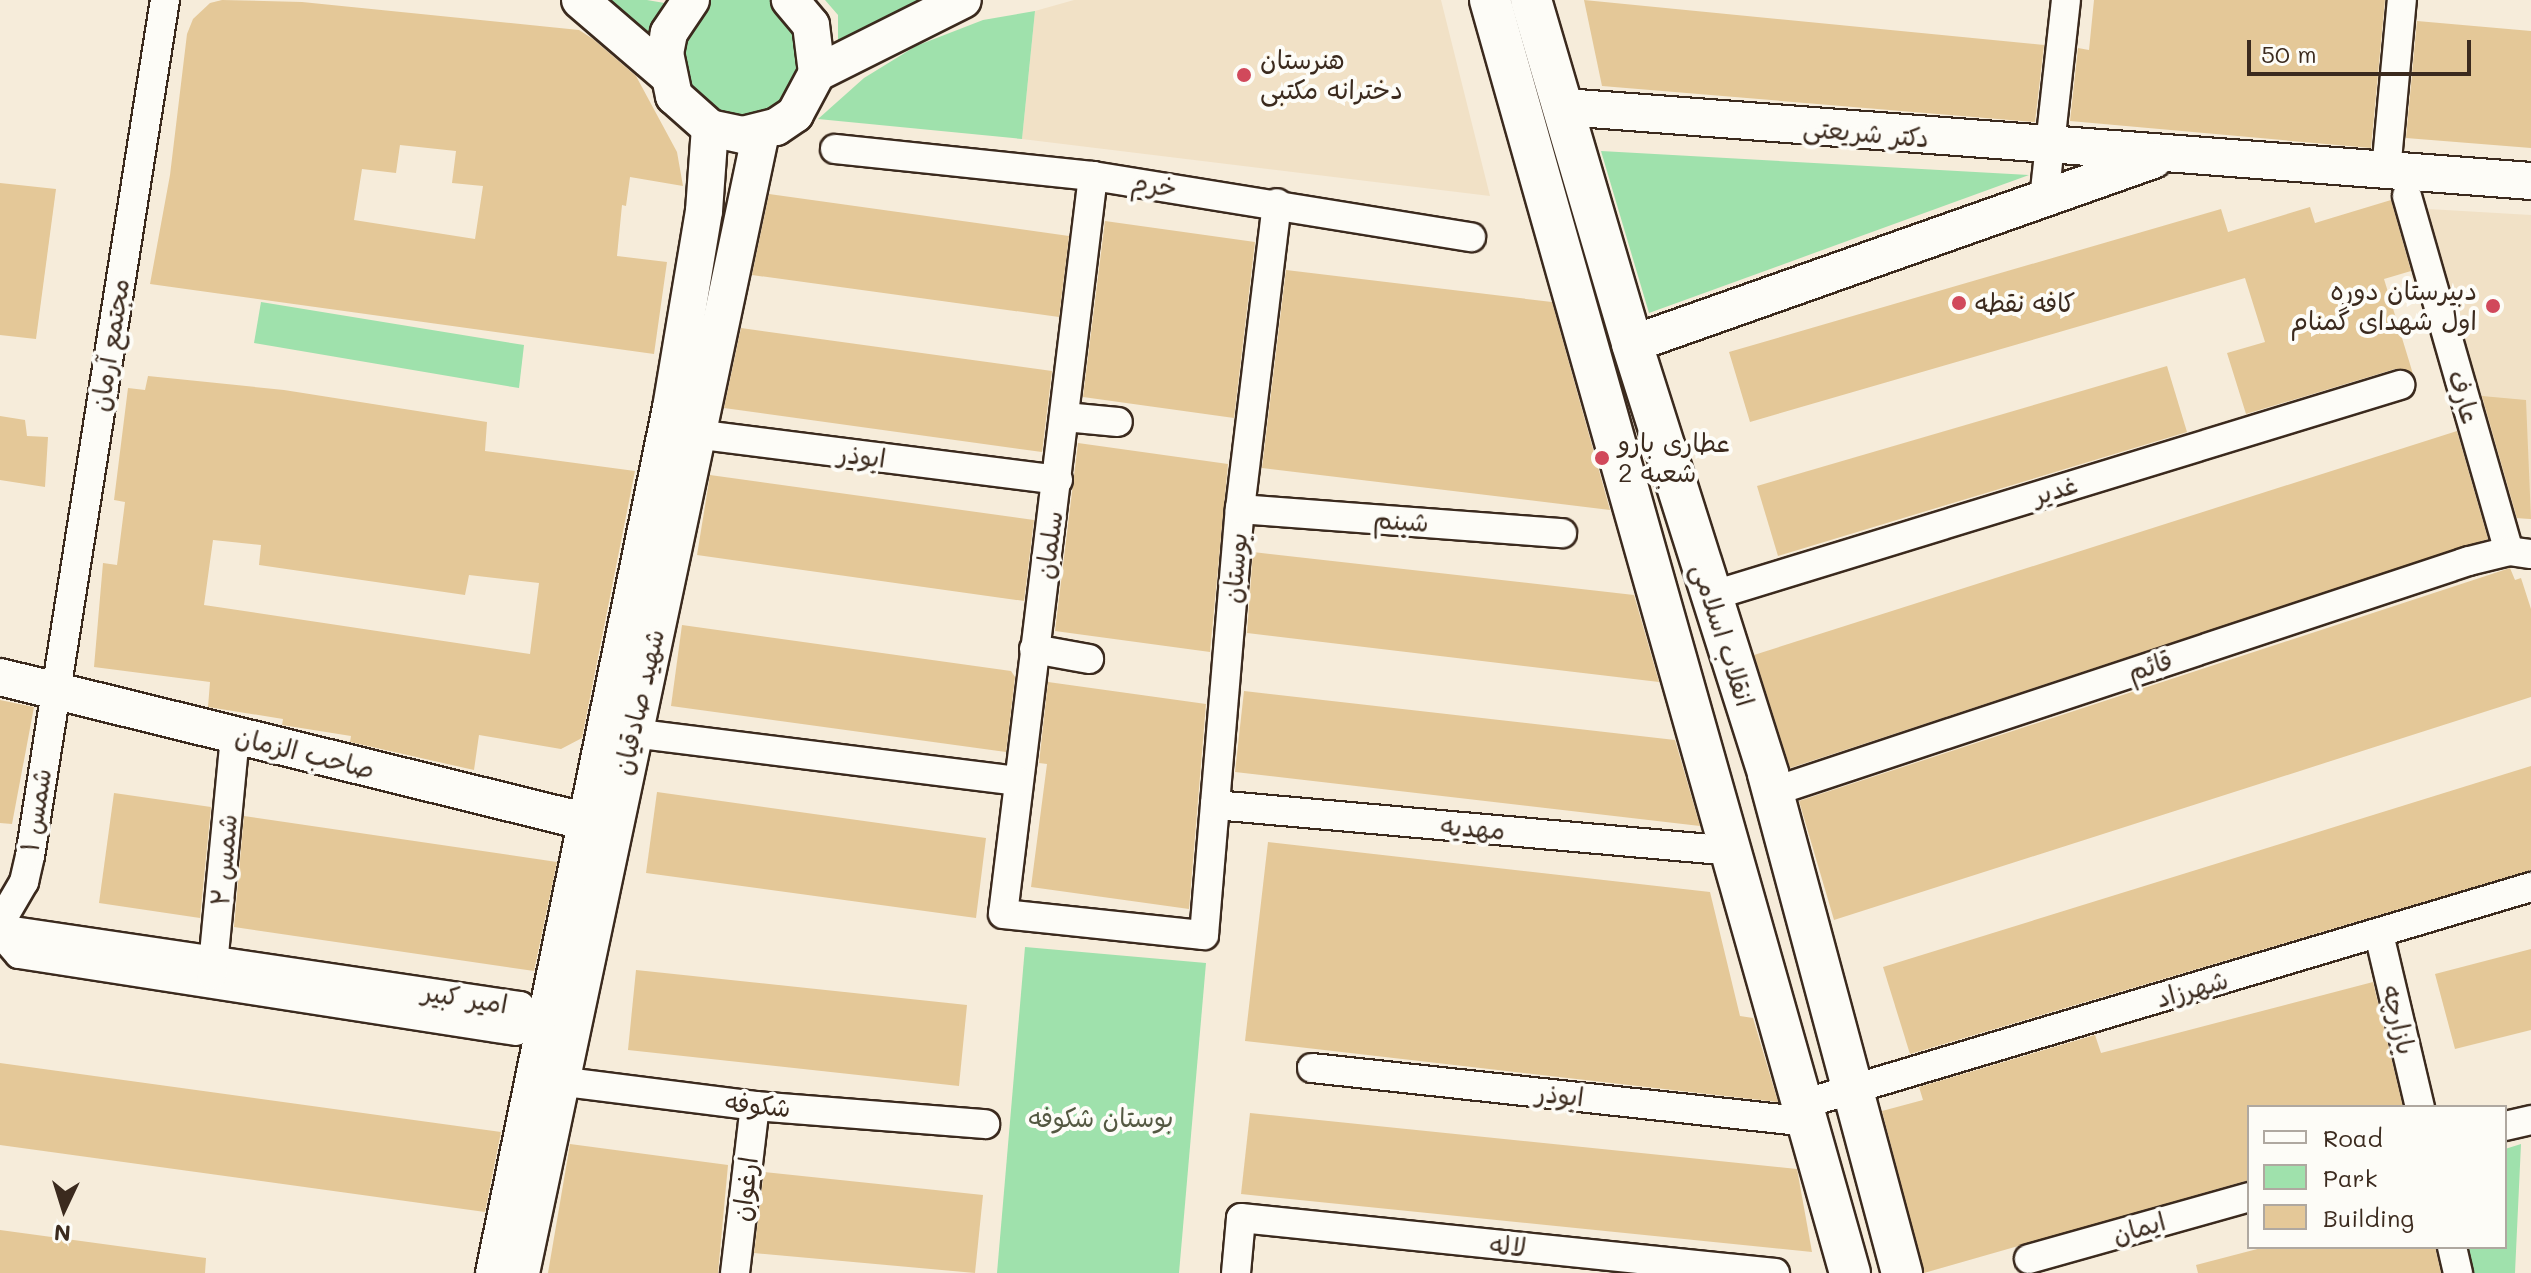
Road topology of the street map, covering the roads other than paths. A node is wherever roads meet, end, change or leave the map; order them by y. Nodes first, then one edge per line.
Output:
1 (165, 0) edge
2 (580, 0) edge
3 (691, 0) edge
4 (790, 0) edge
5 (963, 0) edge
6 (1490, 0) edge
7 (1531, 0) edge
8 (2066, 0) edge
9 (2402, 0) edge
10 (817, 73) junction
11 (666, 74) junction
12 (1565, 107) junction
13 (710, 128) junction
14 (761, 132) junction
15 (2050, 147) junction
16 (835, 149) dead end
17 (2166, 155) junction
18 (1093, 176) junction
19 (2531, 181) edge
20 (2396, 184) junction
21 (2044, 199) junction
22 (1277, 203) junction
23 (1471, 237) dead end
24 (1632, 344) junction
25 (2400, 385) dead end
26 (1065, 417) junction
27 (1118, 422) dead end
28 (682, 432) junction
29 (1058, 480) junction
30 (1240, 509) junction
31 (1562, 533) dead end
32 (2520, 552) edge
33 (1711, 596) junction
34 (1034, 649) junction
35 (1089, 659) dead end
36 (0, 677) edge
37 (54, 691) junction
38 (618, 732) junction
39 (235, 736) junction
40 (1017, 781) junction
41 (1772, 792) junction
42 (1215, 805) junction
43 (597, 825) junction
44 (1732, 851) junction
45 (2531, 887) edge
46 (0, 928) edge
47 (2379, 934) junction
48 (1204, 935) joint
49 (213, 971) junction
50 (1312, 1068) dead end
51 (547, 1080) junction
52 (1852, 1089) junction
53 (2420, 1105) edge
54 (755, 1106) junction
55 (1805, 1113) junction
56 (2531, 1120) edge
57 (985, 1124) dead end
58 (2507, 1126) edge
59 (2247, 1198) edge
60 (2452, 1249) edge
61 (2029, 1259) dead end
62 (494, 1273) edge
63 (521, 1273) edge
64 (735, 1273) edge
65 (1236, 1273) edge
66 (1775, 1273) edge
67 (1850, 1273) edge
68 (1902, 1273) edge
69 (2458, 1273) edge

1 - 37 street, مجتمع آرمان
2 - 11 street
3 - 11 street
4 - 10 street
5 - 10 street
6 - 44 main road, انقلاب اسلامی
7 - 12 main road, انقلاب اسلامی
8 - 15 street
9 - 20 street, عارف
10 - 14 street
11 - 13 street
12 - 15 street, دکتر شریعتی
12 - 24 main road, انقلاب اسلامی
13 - 14 street
13 - 28 street, شهید صادقیان
14 - 28 street, شهید صادقیان
15 - 17 street, دکتر شریعتی
15 - 21 street
16 - 18 street, خرم
17 - 20 street, دکتر شریعتی
17 - 21 street, دکتر شریعتی
18 - 22 street, خرم
18 - 26 street, سلمان
19 - 20 street, دکتر شریعتی
20 - 32 street, عارف
21 - 24 street, دکتر شریعتی
22 - 23 street, خرم
22 - 30 street, بوستان
24 - 33 main road, انقلاب اسلامی
25 - 33 street, غدیر
26 - 27 street
26 - 29 street, سلمان
28 - 29 street, ابوذر
28 - 38 street, شهید صادقیان
29 - 34 street, سلمان
30 - 31 street, شبنم
30 - 42 street, بوستان
32 - 41 street, قائم
33 - 41 main road, انقلاب اسلامی
34 - 35 street
34 - 40 street, سلمان
36 - 37 street, صاحب الزمان
37 - 39 street, صاحب الزمان
37 - 46 street, شمس ۱
38 - 40 street
38 - 43 street, شهید صادقیان
39 - 43 street, صاحب الزمان
39 - 49 street, شمس ۲
40 - 48 street, سلمان
41 - 52 main road, انقلاب اسلامی
42 - 44 street, مهدیه
42 - 48 street, بوستان
43 - 51 street, شهید صادقیان
44 - 55 main road, انقلاب اسلامی
45 - 47 street, شهرزاد
46 - 49 street, امیر کبیر
47 - 52 street, شهرزاد
47 - 53 street, بازارچه
49 - 49 street, امیر کبیر
50 - 55 street, ابوذر
51 - 54 street, شکوفه
51 - 62 street, شهید صادقیان
51 - 63 street, شهید صادقیان
52 - 55 street, شهرزاد
52 - 68 main road, انقلاب اسلامی
54 - 57 street, شکوفه
54 - 64 street, ارغوان
55 - 67 main road, انقلاب اسلامی
56 - 58 street
59 - 61 street, ایمان
60 - 69 street
65 - 66 street, لاله

